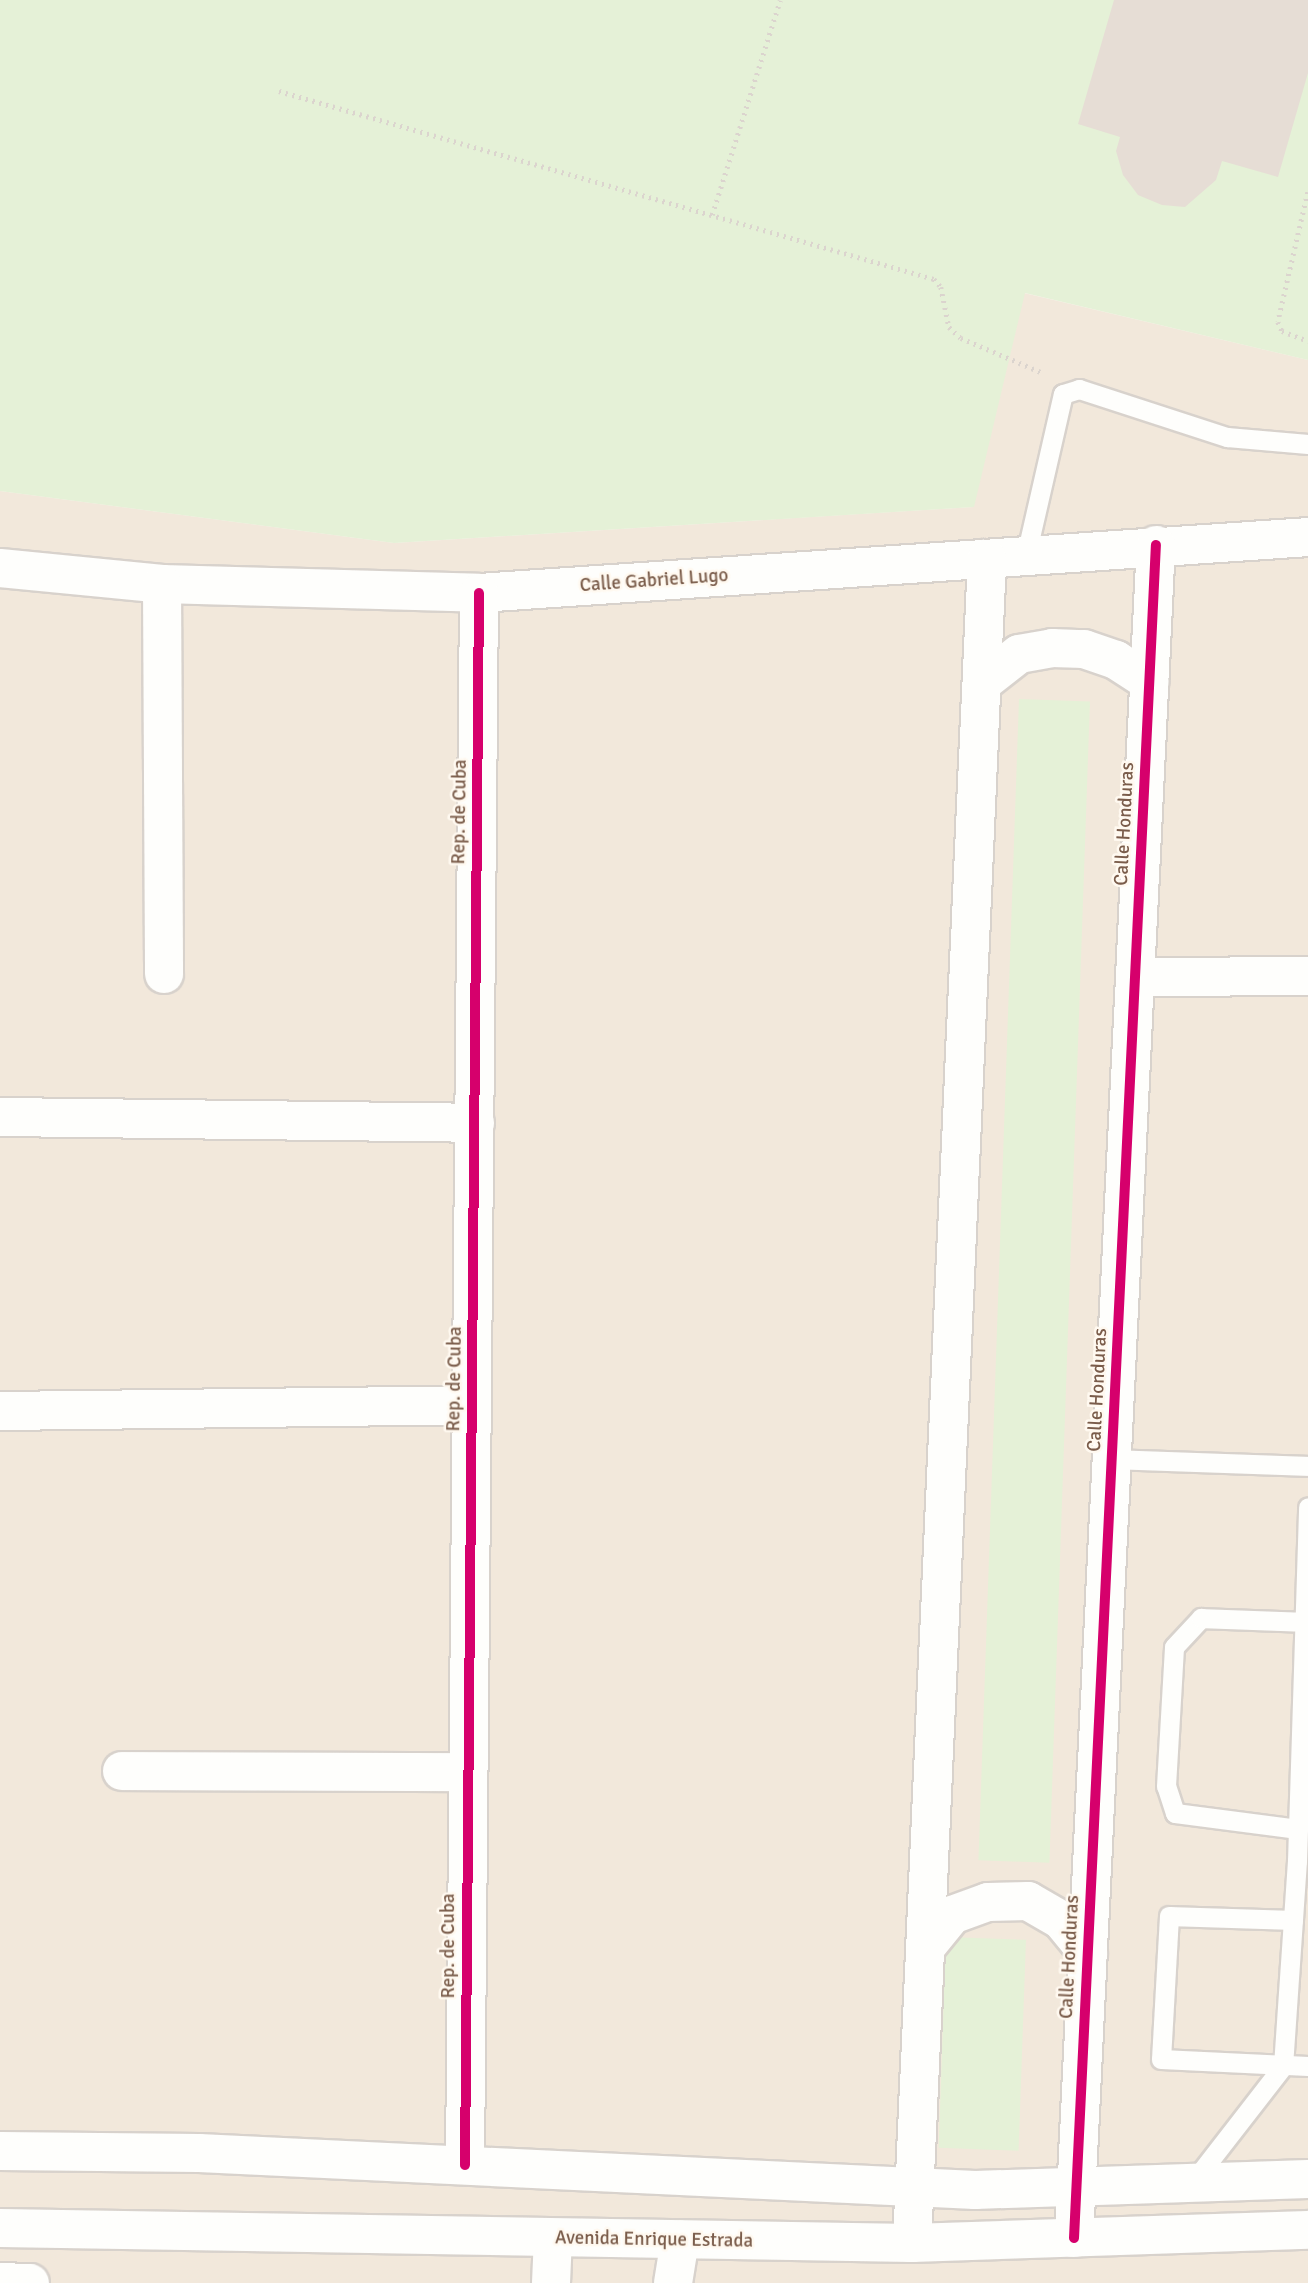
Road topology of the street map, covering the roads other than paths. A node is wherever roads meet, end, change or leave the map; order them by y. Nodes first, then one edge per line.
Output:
1 (1308, 444) edge
2 (1308, 537) edge
3 (1156, 545) junction
4 (1026, 555) junction
5 (987, 559) junction
6 (0, 568) edge
7 (162, 584) junction
8 (480, 593) junction
9 (1150, 682) junction
10 (982, 683) junction
11 (164, 974) dead end
12 (1308, 976) edge
13 (1136, 977) junction
14 (0, 1117) edge
15 (475, 1123) junction
16 (472, 1405) junction
17 (0, 1411) edge
18 (1112, 1460) junction
19 (1308, 1466) edge
20 (1308, 1507) edge
21 (1304, 1622) junction
22 (121, 1771) dead end
23 (468, 1772) junction
24 (1298, 1829) junction
25 (1303, 1861) edge
26 (1293, 1920) junction
27 (926, 1947) junction
28 (1088, 1953) junction
29 (1283, 2066) junction
30 (1308, 2066) edge
31 (0, 2151) edge
32 (465, 2165) junction
33 (1308, 2179) edge
34 (1194, 2182) junction
35 (916, 2187) junction
36 (1076, 2187) junction
37 (0, 2228) edge
38 (1308, 2230) edge
39 (553, 2238) junction
40 (1074, 2238) junction
41 (680, 2240) junction
42 (912, 2244) junction
43 (0, 2282) edge
44 (30, 2283) edge
45 (551, 2283) edge
46 (673, 2283) edge

1 - 4 lane
2 - 3 street, Calle Gabriel Lugo
3 - 4 street, Calle Gabriel Lugo
3 - 9 street, Calle Honduras
4 - 5 street, Calle Gabriel Lugo
5 - 8 street, Calle Gabriel Lugo
5 - 10 street
6 - 7 street, Calle Gabriel Lugo
7 - 8 street, Calle Gabriel Lugo
7 - 11 street
8 - 15 street, Rep. de Cuba
9 - 10 street
9 - 13 street, Calle Honduras
10 - 27 street
12 - 13 street
13 - 18 street, Calle Honduras
14 - 15 street
15 - 16 street, Rep. de Cuba
16 - 17 street
16 - 23 street, Rep. de Cuba
18 - 19 lane
18 - 28 street, Calle Honduras
20 - 21 lane
21 - 24 lane
21 - 24 lane
22 - 23 street
23 - 32 street, Rep. de Cuba
24 - 25 lane
25 - 26 lane
26 - 29 lane
26 - 29 lane
27 - 28 street, Calle Honduras
27 - 35 street
28 - 36 street, Calle Honduras
29 - 30 lane
29 - 34 lane
31 - 32 street
32 - 35 street
33 - 34 street
34 - 36 street
35 - 36 street
35 - 42 street
36 - 40 street, Calle Honduras
37 - 39 street, Avenida Enrique Estrada
38 - 40 street, Avenida Enrique Estrada
39 - 41 street, Avenida Enrique Estrada
39 - 45 street
40 - 42 street, Avenida Enrique Estrada
41 - 42 street, Avenida Enrique Estrada
41 - 46 street
43 - 44 street

